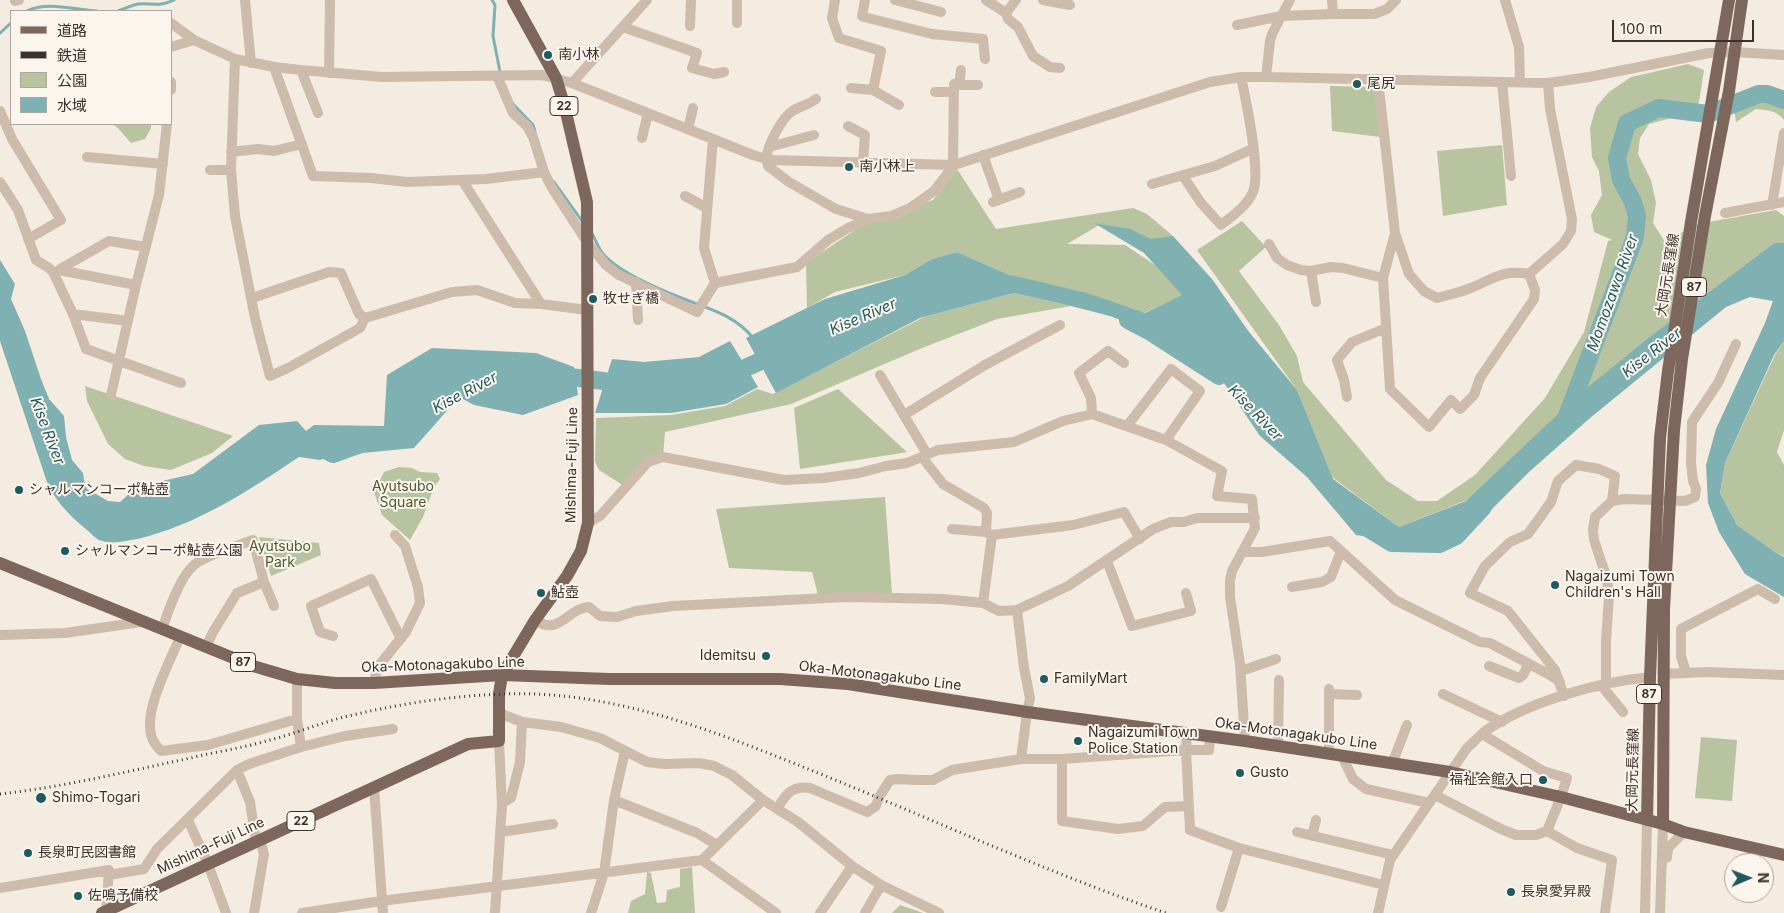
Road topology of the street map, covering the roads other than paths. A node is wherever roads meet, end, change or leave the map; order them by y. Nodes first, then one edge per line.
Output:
1 (245, 0) edge
2 (330, 0) edge
3 (513, 0) edge
4 (647, 0) edge
5 (691, 0) edge
6 (737, 0) edge
7 (835, 0) edge
8 (865, 0) edge
9 (895, 0) edge
10 (986, 0) edge
11 (1016, 0) edge
12 (1043, 0) edge
13 (1290, 0) edge
14 (1332, 0) edge
15 (1505, 0) edge
16 (1729, 0) edge
17 (1742, 0) edge
18 (1394, 1) edge
19 (1070, 5) dead end
20 (942, 12) dead end
21 (1006, 13) junction
22 (1333, 14) junction
23 (1281, 16) junction
24 (737, 23) dead end
25 (172, 24) edge
26 (1237, 25) dead end
27 (690, 26) dead end
28 (624, 27) junction
29 (194, 40) junction
30 (172, 47) edge
31 (1721, 52) junction
32 (1734, 52) junction
33 (1784, 55) edge
34 (235, 59) junction
35 (984, 59) dead end
36 (251, 63) junction
37 (274, 67) junction
38 (1060, 68) dead end
39 (301, 70) junction
40 (961, 70) dead end
41 (724, 72) dead end
42 (329, 73) junction
43 (496, 76) junction
44 (1241, 77) junction
45 (1266, 77) junction
46 (556, 78) junction
47 (1378, 79) junction
48 (1502, 82) junction
49 (1520, 82) junction
50 (572, 83) junction
51 (1548, 83) junction
52 (978, 85) dead end
53 (851, 88) dead end
54 (956, 89) junction
55 (873, 90) junction
56 (935, 92) dead end
57 (816, 99) dead end
58 (899, 105) dead end
59 (693, 108) dead end
60 (0, 111) edge
61 (648, 113) junction
62 (318, 114) dead end
63 (167, 125) edge
64 (848, 126) dead end
65 (688, 130) junction
66 (1784, 133) edge
67 (814, 135) dead end
68 (642, 138) dead end
69 (713, 139) junction
70 (302, 144) junction
71 (769, 147) junction
72 (1252, 148) junction
73 (232, 152) junction
74 (983, 155) junction
75 (87, 157) dead end
76 (766, 158) junction
77 (863, 162) junction
78 (162, 164) junction
79 (954, 164) junction
80 (210, 170) dead end
81 (231, 170) junction
82 (544, 172) junction
83 (1183, 176) junction
84 (1511, 176) dead end
85 (462, 180) junction
86 (0, 182) edge
87 (1152, 184) dead end
88 (1020, 192) dead end
89 (685, 196) dead end
90 (1784, 202) edge
91 (1772, 205) junction
92 (707, 208) junction
93 (1726, 213) dead end
94 (868, 219) junction
95 (587, 232) junction
96 (1395, 232) junction
97 (28, 239) junction
98 (1269, 244) dead end
99 (146, 247) junction
100 (57, 271) junction
101 (1311, 271) junction
102 (1529, 274) junction
103 (1383, 278) junction
104 (636, 282) junction
105 (715, 283) junction
106 (136, 285) junction
107 (252, 298) junction
108 (1316, 302) dead end
109 (541, 304) junction
110 (587, 310) junction
111 (73, 314) junction
112 (365, 318) junction
113 (638, 320) dead end
114 (128, 321) junction
115 (1060, 325) dead end
116 (1386, 328) junction
117 (1736, 344) dead end
118 (119, 360) junction
119 (1124, 363) dead end
120 (880, 375) dead end
121 (181, 383) dead end
122 (111, 395) dead end
123 (1347, 397) dead end
124 (1092, 414) junction
125 (904, 415) junction
126 (1126, 426) junction
127 (1166, 440) junction
128 (924, 456) junction
129 (1664, 500) junction
130 (1612, 501) junction
131 (1255, 518) junction
132 (588, 523) junction
133 (952, 528) dead end
134 (989, 534) junction
135 (395, 535) dead end
136 (1140, 539) junction
137 (1341, 551) junction
138 (1242, 552) junction
139 (1107, 561) junction
140 (0, 563) edge
141 (264, 582) junction
142 (1292, 587) dead end
143 (1186, 593) dead end
144 (1775, 599) dead end
145 (983, 603) junction
146 (274, 606) dead end
147 (1018, 610) junction
148 (535, 620) junction
149 (141, 622) junction
150 (162, 630) junction
151 (1664, 630) junction
152 (1681, 630) junction
153 (0, 634) edge
154 (333, 636) dead end
155 (180, 637) junction
156 (401, 639) junction
157 (206, 647) junction
158 (1276, 658) dead end
159 (1529, 664) junction
160 (1489, 666) dead end
161 (1240, 671) junction
162 (1686, 673) junction
163 (1663, 674) junction
164 (502, 675) junction
165 (1784, 675) edge
166 (1650, 677) junction
167 (297, 679) junction
168 (1278, 680) dead end
169 (1560, 682) junction
170 (374, 683) junction
171 (1603, 684) junction
172 (1443, 694) dead end
173 (1356, 695) dead end
174 (1564, 696) junction
175 (1027, 712) junction
176 (1623, 712) dead end
177 (499, 713) junction
178 (298, 719) junction
179 (522, 722) junction
180 (1502, 722) junction
181 (1407, 725) dead end
182 (393, 729) dead end
183 (1187, 734) junction
184 (1482, 734) junction
185 (1210, 737) junction
186 (499, 740) junction
187 (1245, 741) junction
188 (1278, 746) junction
189 (301, 747) junction
190 (1186, 750) junction
191 (625, 751) junction
192 (1336, 755) junction
193 (1062, 758) junction
194 (1020, 759) junction
195 (1392, 764) junction
196 (237, 770) junction
197 (1450, 772) junction
198 (374, 787) junction
199 (1562, 797) junction
200 (1432, 799) junction
201 (614, 800) junction
202 (763, 800) junction
203 (502, 803) junction
204 (1188, 806) junction
205 (777, 808) junction
206 (188, 820) junction
207 (1316, 820) dead end
208 (1647, 820) junction
209 (553, 824) dead end
210 (1662, 824) junction
211 (1547, 831) junction
212 (502, 832) junction
213 (1297, 832) dead end
214 (1684, 832) junction
215 (1312, 836) junction
216 (258, 841) junction
217 (717, 845) junction
218 (1239, 848) junction
219 (1393, 855) junction
220 (1784, 855) edge
221 (702, 860) junction
222 (208, 864) junction
223 (852, 866) junction
224 (604, 873) junction
225 (109, 875) junction
226 (881, 885) junction
227 (1384, 885) junction
228 (496, 886) junction
229 (0, 888) edge
230 (381, 901) junction
231 (1221, 907) dead end
232 (105, 912) edge
233 (226, 913) edge
234 (254, 913) edge
235 (302, 913) edge
236 (383, 913) edge
237 (495, 913) edge
238 (590, 913) edge
239 (776, 913) edge
240 (820, 913) edge
241 (865, 913) edge
242 (939, 913) edge
243 (1378, 913) edge
244 (1605, 913) edge
245 (1645, 913) edge
246 (1660, 913) edge
247 (1666, 913) edge

1 - 36 street
2 - 42 street
3 - 46 main road, Mishima-Fuji Line / 22
4 - 28 street
5 - 27 street
6 - 24 street
7 - 55 street
8 - 35 street
9 - 20 street
10 - 21 street
11 - 21 street
12 - 19 street
13 - 23 street
14 - 22 street
15 - 49 street
16 - 31 main road, 大岡元長窪線 / 87
17 - 32 main road, 大岡元長窪線 / 87
18 - 22 street
21 - 38 street
22 - 23 street
23 - 26 street
23 - 45 street
25 - 29 street
28 - 41 street
28 - 50 street
29 - 30 street
29 - 34 street
31 - 32 street
31 - 51 street
31 - 129 main road, 大岡元長窪線 / 87
32 - 33 street
32 - 129 main road, 大岡元長窪線 / 87
34 - 36 street
34 - 73 street
36 - 37 street
37 - 39 street
37 - 70 street
39 - 42 street
39 - 62 street
40 - 54 street
42 - 43 street
43 - 46 street
43 - 82 street
44 - 45 street
44 - 72 street
44 - 74 street
45 - 47 street
46 - 50 street
46 - 95 main road, Mishima-Fuji Line / 22
47 - 48 street
47 - 96 street
48 - 49 street
48 - 84 street
49 - 51 street
50 - 61 street
51 - 102 street
52 - 54 street
53 - 55 street
54 - 56 street
54 - 79 street
55 - 58 street
57 - 71 street
59 - 65 street
60 - 97 street
61 - 65 street
61 - 68 street
63 - 78 street
64 - 77 street
65 - 69 street
66 - 91 street
67 - 71 street
69 - 76 street
69 - 92 street
70 - 73 street
70 - 85 street
71 - 76 street
72 - 83 street
72 - 83 street
73 - 81 street
74 - 79 street
74 - 88 street
75 - 78 street
76 - 77 street
76 - 94 street
77 - 79 street
78 - 99 street
79 - 94 street
80 - 81 street
81 - 107 street
82 - 85 street
82 - 95 street
83 - 87 street
85 - 109 street
86 - 97 street
89 - 92 street
90 - 91 street
91 - 93 street
92 - 105 street
94 - 105 street
95 - 104 street
95 - 110 main road, Mishima-Fuji Line / 22
96 - 102 street
96 - 103 street
97 - 100 street
98 - 101 street
99 - 100 street
99 - 106 street
100 - 106 street
100 - 111 street
101 - 103 street
101 - 108 street
102 - 116 street
103 - 116 street
104 - 105 street
104 - 113 street
106 - 114 street
107 - 112 street
107 - 112 street
109 - 110 street
109 - 112 street
110 - 132 main road, Mishima-Fuji Line / 22
111 - 114 street
111 - 118 street
114 - 118 street
115 - 125 street
116 - 123 street
117 - 129 street
118 - 121 street
118 - 122 street
119 - 124 street
120 - 125 street
124 - 126 street
124 - 128 street
125 - 128 street
126 - 127 street
126 - 127 street
127 - 131 street
128 - 132 street
128 - 134 street
129 - 130 street
129 - 151 main road, 大岡元長窪線 / 87
129 - 166 main road, 大岡元長窪線 / 87
130 - 169 street
130 - 171 street
131 - 136 street
131 - 138 street
132 - 148 main road, Mishima-Fuji Line / 22
133 - 134 street
134 - 136 street
134 - 145 street
135 - 156 street
136 - 139 street
137 - 138 street
137 - 142 street
137 - 159 street
138 - 161 street
139 - 143 street
139 - 147 street
140 - 149 main road, Oka-Motonagakubo Line / 87
141 - 146 street
141 - 150 street
141 - 157 street
144 - 152 street
145 - 147 street
145 - 148 street
147 - 175 street
148 - 164 main road, Mishima-Fuji Line / 22
149 - 150 main road, Oka-Motonagakubo Line / 87
149 - 153 street
150 - 155 main road, Oka-Motonagakubo Line / 87
151 - 152 street
151 - 163 main road, 大岡元長窪線 / 87
152 - 162 street
154 - 156 street
155 - 157 main road, Oka-Motonagakubo Line / 87
155 - 178 street
156 - 170 street
157 - 167 main road, Oka-Motonagakubo Line / 87
158 - 161 street
159 - 160 street
159 - 169 street
161 - 187 street
162 - 163 street
162 - 165 street
163 - 210 main road, 大岡元長窪線 / 87
164 - 170 main road, Oka-Motonagakubo Line / 87
164 - 175 main road, Oka-Motonagakubo Line / 87
164 - 177 main road, 22
166 - 171 street
166 - 208 main road, 大岡元長窪線 / 87
167 - 170 main road, Oka-Motonagakubo Line / 87
167 - 178 street
168 - 188 street
169 - 174 street
171 - 174 street
171 - 176 street
172 - 180 street
173 - 192 street
174 - 180 street
175 - 183 main road, Oka-Motonagakubo Line / 87
175 - 194 street
177 - 179 street
177 - 186 main road, 22
178 - 189 street
179 - 191 street
179 - 203 street
180 - 184 street
181 - 195 street
182 - 189 street
183 - 185 main road, Oka-Motonagakubo Line / 87
183 - 190 street
184 - 197 street
184 - 199 street
185 - 187 main road, Oka-Motonagakubo Line / 87
185 - 190 street
186 - 198 main road, Mishima-Fuji Line / 22
186 - 203 street
187 - 188 main road, Oka-Motonagakubo Line / 87
188 - 192 main road, Oka-Motonagakubo Line / 87
189 - 196 street
190 - 193 street
190 - 204 street
191 - 201 street
191 - 202 street
192 - 195 main road, Oka-Motonagakubo Line / 87
192 - 200 street
193 - 194 street
193 - 204 street
194 - 205 street
195 - 197 main road, Oka-Motonagakubo Line / 87
196 - 206 street
196 - 216 street
197 - 199 main road, Oka-Motonagakubo Line / 87
197 - 200 street
198 - 216 main road, Mishima-Fuji Line / 22
198 - 230 street
199 - 208 main road, Oka-Motonagakubo Line / 87
199 - 211 street
200 - 211 street
200 - 219 street
201 - 217 street
201 - 224 street
202 - 205 street
202 - 217 street
203 - 212 street
204 - 218 street
205 - 223 street
206 - 222 street
206 - 225 street
207 - 215 street
208 - 210 main road, 大岡元長窪線 / 87
208 - 245 street
209 - 212 street
210 - 214 main road
210 - 246 street
211 - 244 street
212 - 228 street
213 - 215 street
214 - 220 main road
214 - 247 street
215 - 219 street
216 - 222 main road, Mishima-Fuji Line / 22
216 - 234 street
217 - 221 street
218 - 227 street
218 - 231 street
219 - 227 street
221 - 224 street
221 - 239 street
222 - 232 main road, Mishima-Fuji Line / 22
222 - 233 street
223 - 226 street
223 - 240 street
224 - 228 street
224 - 238 street
225 - 229 street
225 - 232 street
226 - 241 street
226 - 242 street
227 - 243 street
228 - 230 street
228 - 237 street
230 - 235 street
230 - 236 street

